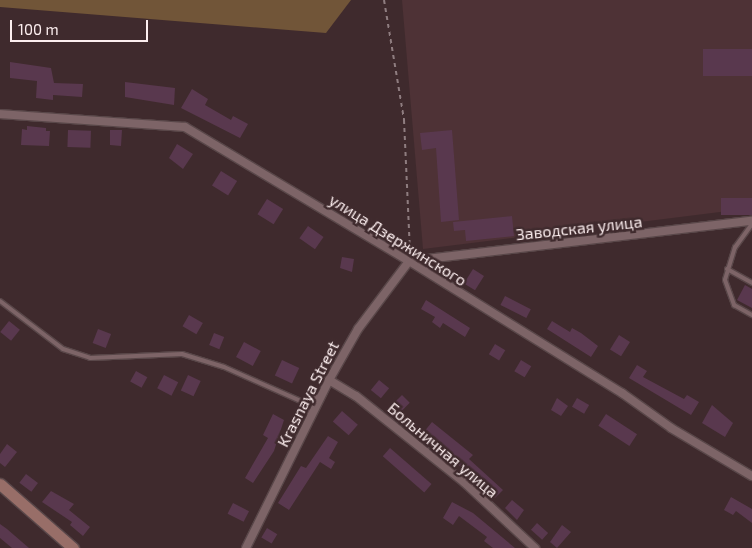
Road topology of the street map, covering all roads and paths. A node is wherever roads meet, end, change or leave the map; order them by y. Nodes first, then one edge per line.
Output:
1 (384, 0) edge
2 (0, 114) edge
3 (752, 223) edge
4 (410, 261) junction
5 (726, 269) junction
6 (752, 283) edge
7 (0, 301) edge
8 (752, 314) edge
9 (329, 380) junction
10 (322, 395) junction
11 (303, 402) junction
12 (311, 416) junction
13 (752, 476) edge
14 (0, 484) edge
15 (73, 548) edge
16 (246, 548) edge
17 (534, 548) edge

1 - 4 path
2 - 4 street, улица Дзержинского
3 - 4 street, Заводская улица
3 - 5 lane
4 - 9 street, Krasnaya Street
4 - 13 street, улица Дзержинского
5 - 6 lane
5 - 8 lane
7 - 11 lane
9 - 10 street, Krasnaya Street
9 - 17 street, Больничная улица
10 - 11 lane
10 - 12 street, Krasnaya Street
11 - 12 lane
12 - 16 street, Krasnaya Street
14 - 15 main road

